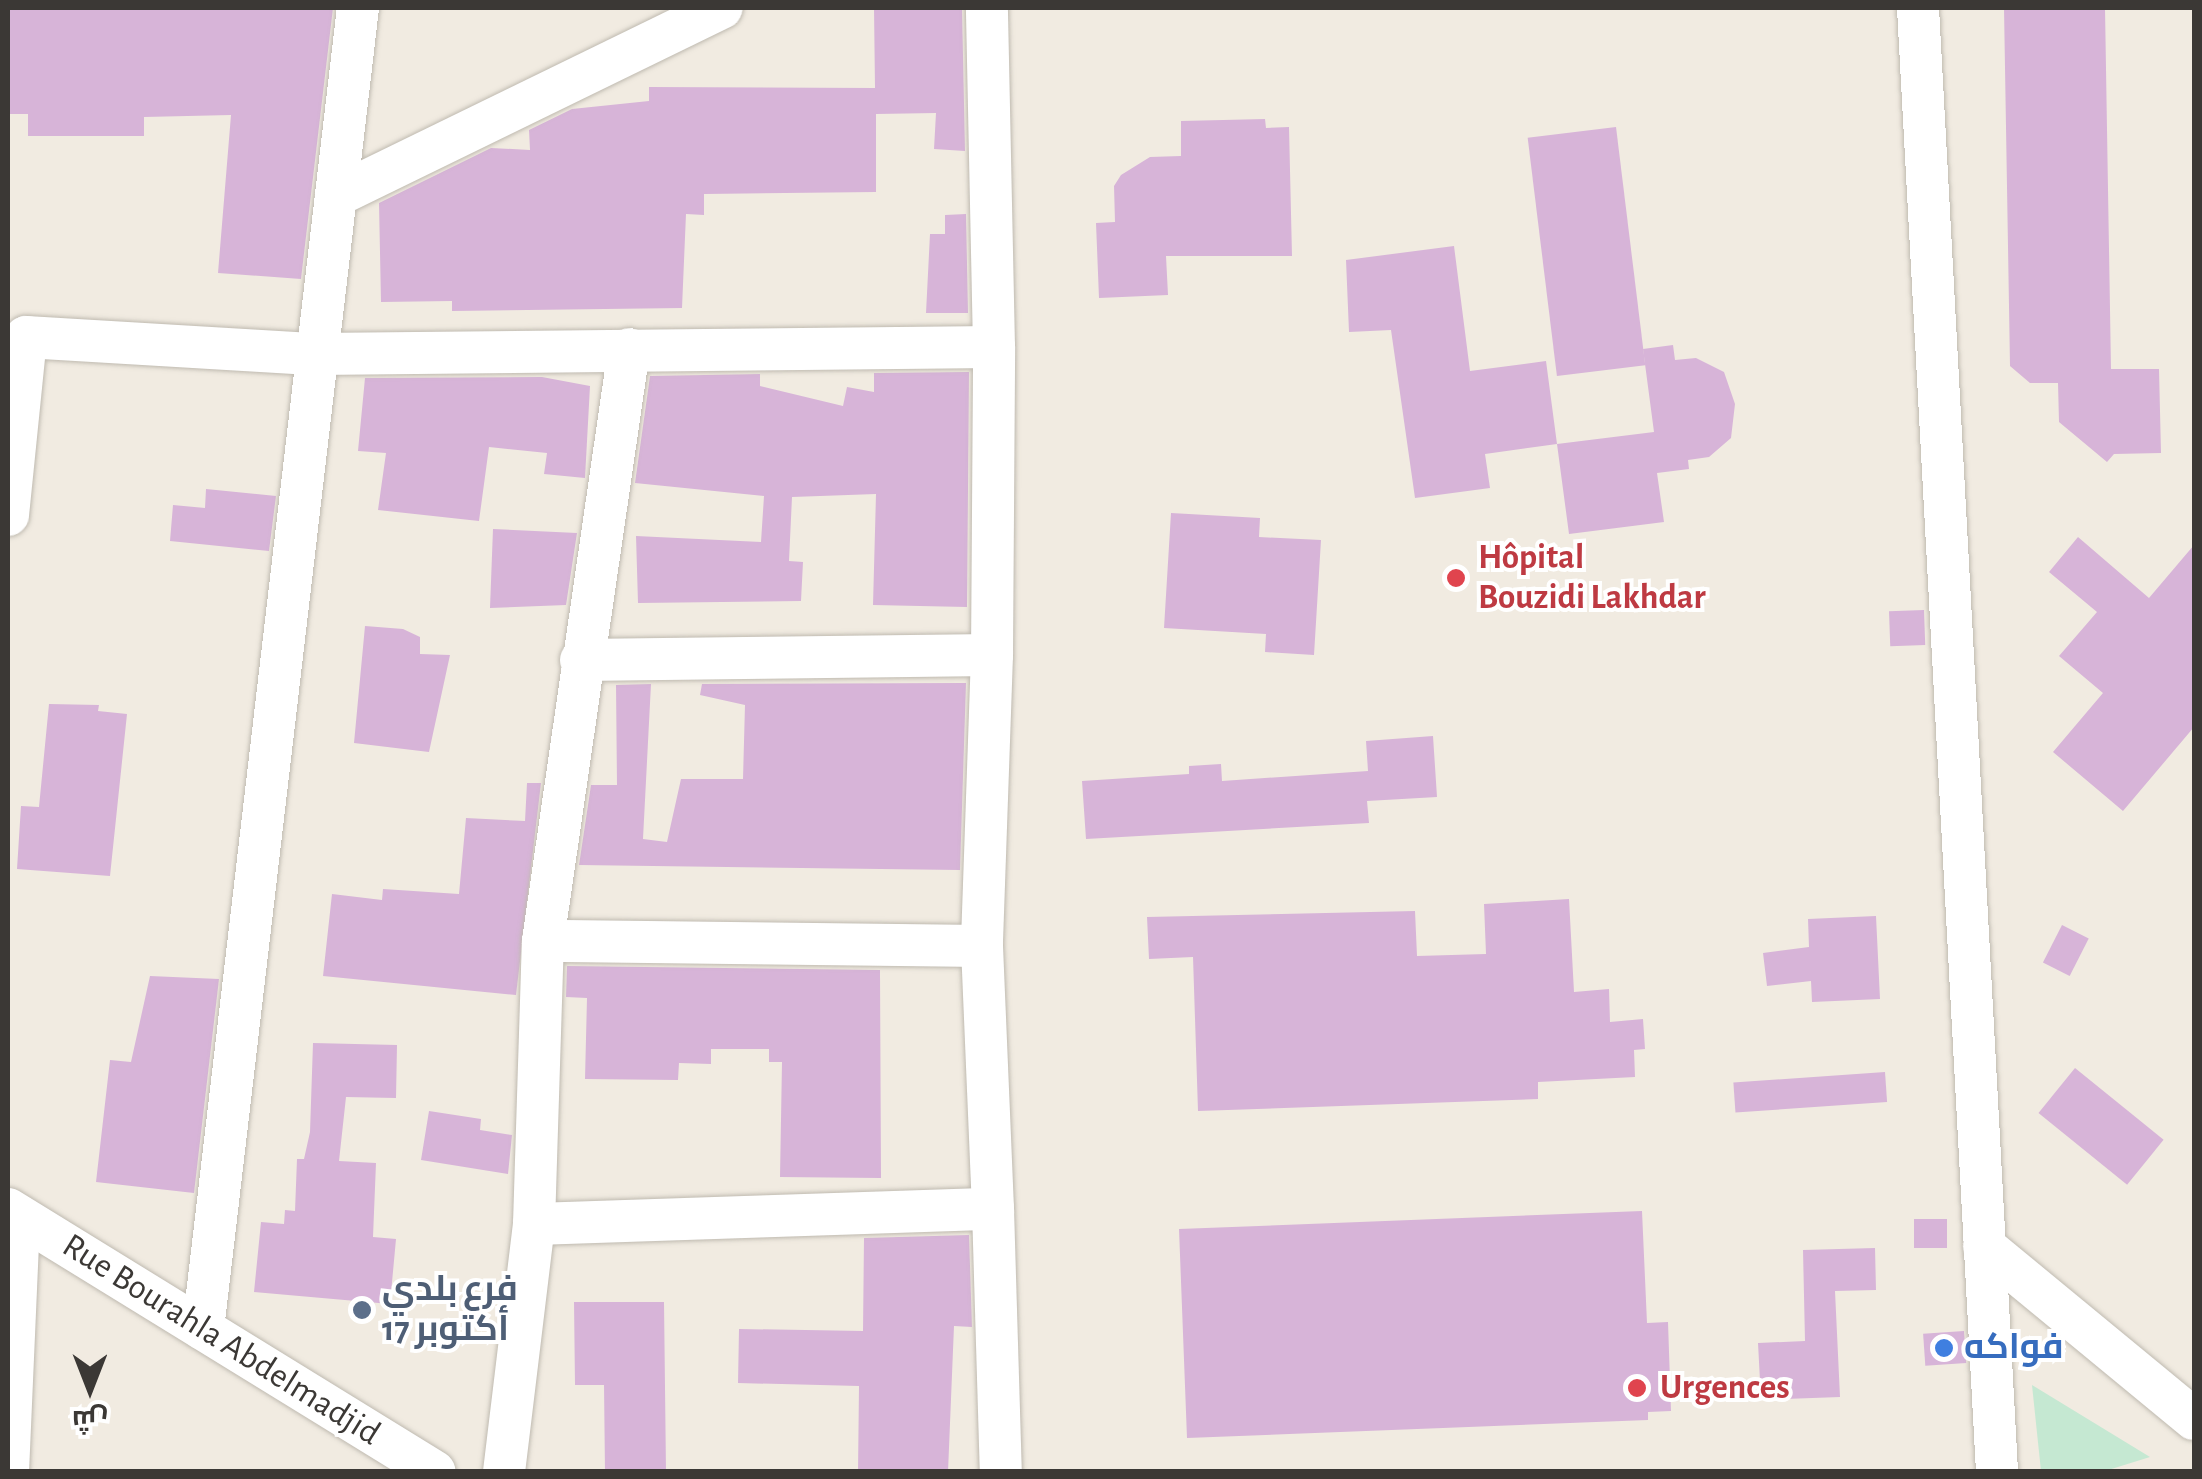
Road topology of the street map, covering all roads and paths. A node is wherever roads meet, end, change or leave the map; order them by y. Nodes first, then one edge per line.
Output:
1 (358, 8) edge
2 (722, 8) edge
3 (987, 8) edge
4 (1918, 8) edge
5 (336, 196) junction
6 (17, 336) edge
7 (994, 348) junction
8 (628, 349) junction
9 (316, 354) junction
10 (8, 514) edge
11 (992, 655) junction
12 (581, 660) junction
13 (544, 941) junction
14 (982, 946) junction
15 (993, 1209) junction
16 (13, 1212) edge
17 (534, 1224) junction
18 (1984, 1246) junction
19 (204, 1329) junction
20 (2194, 1419) edge
21 (8, 1472) edge
22 (435, 1472) edge
23 (504, 1472) edge
24 (1001, 1472) edge
25 (1997, 1472) edge

1 - 5 street
2 - 5 street
3 - 7 street
4 - 18 street
5 - 9 street
6 - 9 street
6 - 10 street
7 - 8 street
7 - 11 street
8 - 9 street
8 - 12 street
9 - 19 street
11 - 12 street
11 - 14 street
12 - 13 street
13 - 14 street
13 - 17 street
14 - 15 street
15 - 17 street
15 - 24 street
16 - 19 street, Rue Bourahla Abdelmadjid
16 - 21 street
17 - 23 street
18 - 20 street
18 - 25 street
19 - 22 street, Rue Bourahla Abdelmadjid

